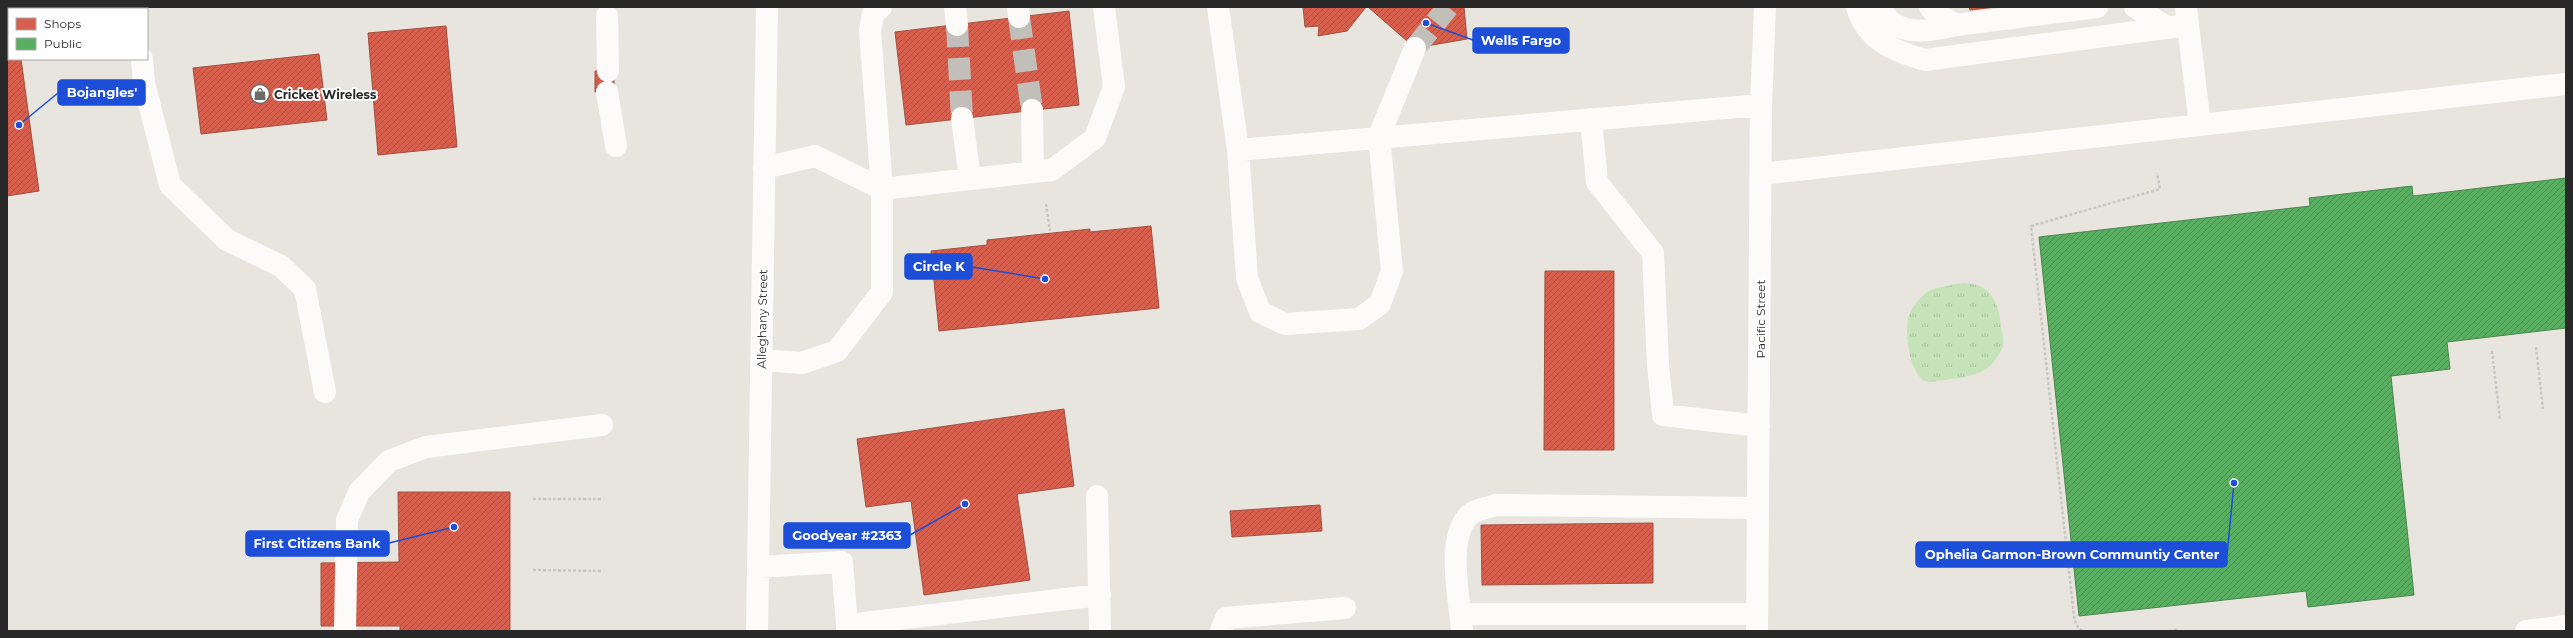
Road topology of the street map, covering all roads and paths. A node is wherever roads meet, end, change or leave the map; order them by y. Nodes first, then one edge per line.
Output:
1 (767, 7) edge
2 (882, 7) edge
3 (1104, 7) edge
4 (1218, 7) edge
5 (1765, 7) edge
6 (1857, 7) edge
7 (1880, 7) edge
8 (1930, 7) edge
9 (2097, 7) edge
10 (2135, 7) edge
11 (607, 16) dead end
12 (2187, 16) edge
13 (1956, 25) junction
14 (2167, 28) junction
15 (1415, 48) tunnel mouth
16 (142, 60) edge
17 (2566, 84) edge
18 (1761, 105) junction
19 (1032, 110) tunnel mouth
20 (962, 118) tunnel mouth
21 (1591, 119) junction
22 (2200, 125) junction
23 (1379, 136) junction
24 (616, 146) dead end
25 (1238, 150) junction
26 (764, 168) junction
27 (1033, 172) junction
28 (2157, 173) dead end
29 (1761, 174) junction
30 (970, 179) junction
31 (882, 189) junction
32 (2536, 346) dead end
33 (2492, 351) dead end
34 (761, 360) junction
35 (326, 392) dead end
36 (2543, 409) dead end
37 (2500, 419) dead end
38 (602, 425) dead end
39 (1759, 426) junction
40 (1097, 496) dead end
41 (533, 499) dead end
42 (602, 500) dead end
43 (1758, 508) junction
44 (758, 567) junction
45 (533, 570) dead end
46 (602, 570) dead end
47 (1100, 595) junction
48 (1344, 608) dead end
49 (1462, 622) edge
50 (1757, 622) edge
51 (2566, 626) edge
52 (847, 628) edge
53 (2177, 630) edge
54 (345, 631) edge
55 (757, 631) edge
56 (1100, 631) edge
57 (1221, 631) edge
58 (2082, 631) edge
59 (2169, 631) edge
60 (2526, 631) edge

1 - 26 street, Alleghany Street
2 - 31 street
3 - 27 street
4 - 25 street
5 - 18 street, Pacific Street
6 - 14 street
7 - 13 street
8 - 13 street
9 - 13 street
10 - 14 street
11 - 24 street
12 - 14 street
12 - 22 street
15 - 23 street
16 - 35 street
17 - 22 street
18 - 21 street
18 - 29 street, Pacific Street
19 - 27 street
20 - 30 street
21 - 23 street
21 - 39 street
22 - 29 street
23 - 25 street
23 - 25 street
26 - 31 street
26 - 34 street, Alleghany Street
27 - 30 street
28 - 58 path
29 - 39 street, Pacific Street
30 - 31 street
31 - 34 street
32 - 36 path
33 - 37 path
34 - 44 street, Alleghany Street
38 - 54 street
39 - 43 street, Pacific Street
40 - 47 street
41 - 42 path
43 - 49 street
43 - 50 street, Pacific Street
44 - 52 street
44 - 55 street, Alleghany Street
45 - 46 path
47 - 52 street
47 - 56 street
48 - 57 street
49 - 50 street
51 - 60 street
53 - 59 path

